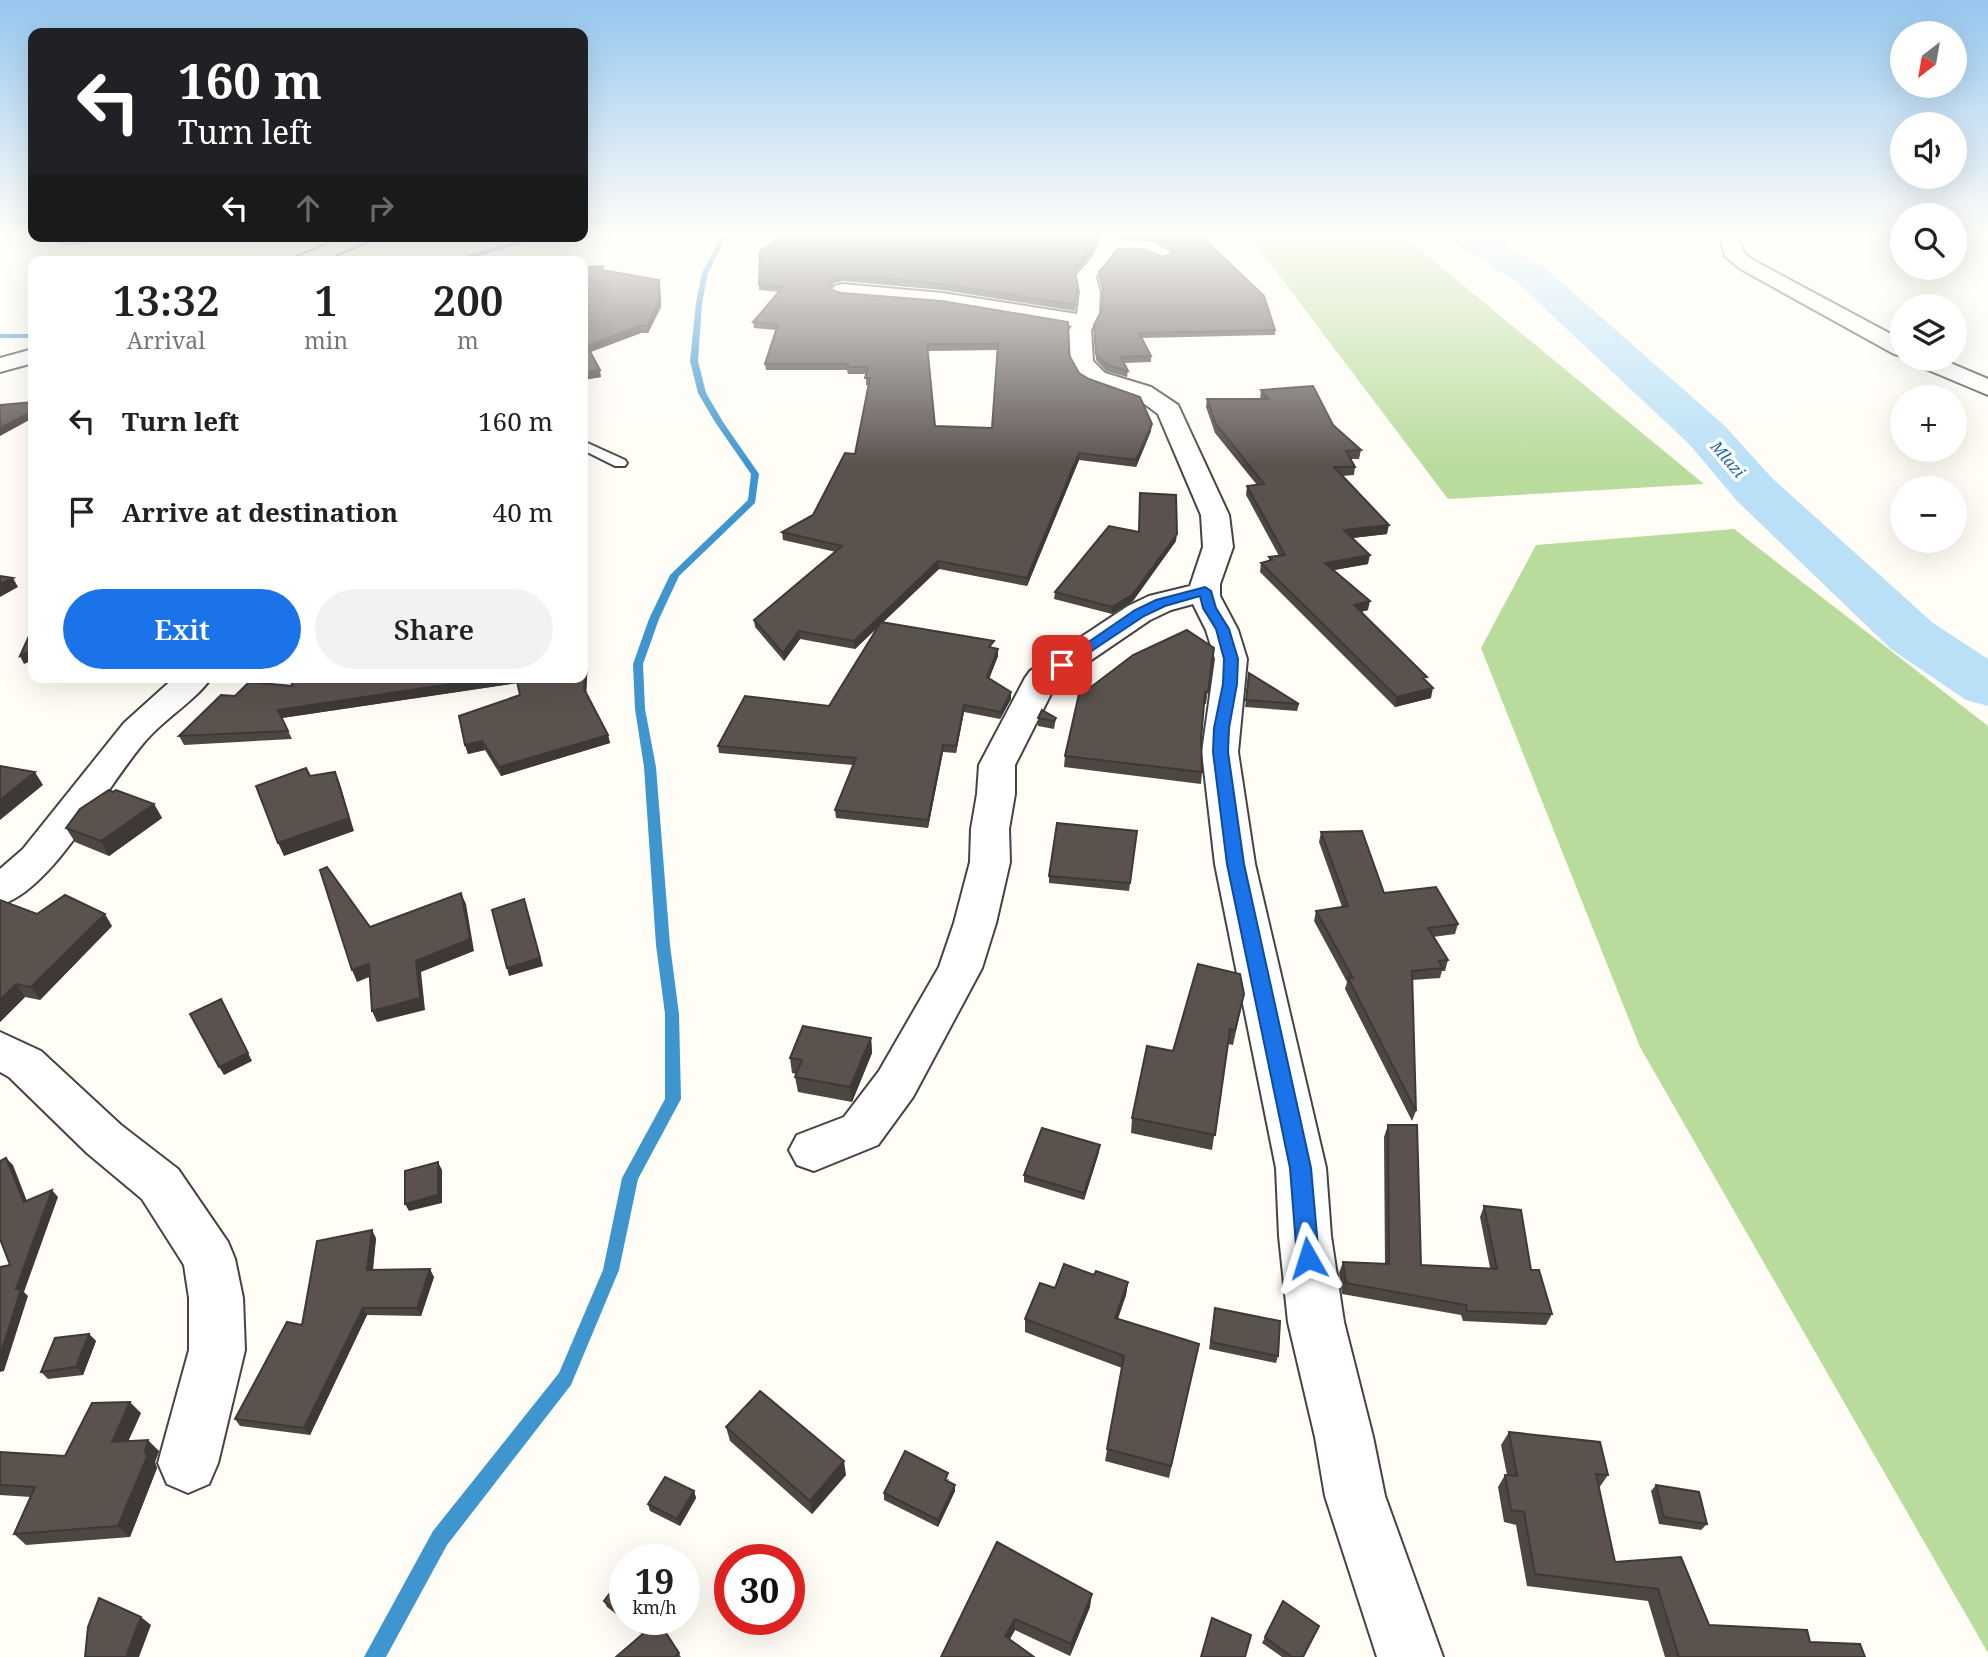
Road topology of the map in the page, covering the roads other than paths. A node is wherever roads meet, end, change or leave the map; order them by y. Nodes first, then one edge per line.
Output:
1 (1029, 311) edge
2 (1088, 311) edge
3 (1837, 311) edge
4 (1083, 321) junction
5 (1890, 342) edge
6 (28, 357) edge
7 (0, 365) edge
8 (1949, 371) edge
9 (1988, 388) edge
10 (588, 447) edge
11 (620, 463) dead end
12 (1205, 591) junction
13 (188, 683) edge
14 (0, 891) edge
15 (0, 1050) edge
16 (814, 1150) dead end
17 (188, 1463) dead end
18 (1410, 1657) edge

1 - 4 street
2 - 4 street
3 - 5 street
4 - 12 street
6 - 7 street
8 - 9 street
10 - 11 lane
12 - 16 street
12 - 18 street
13 - 14 street
15 - 17 street

